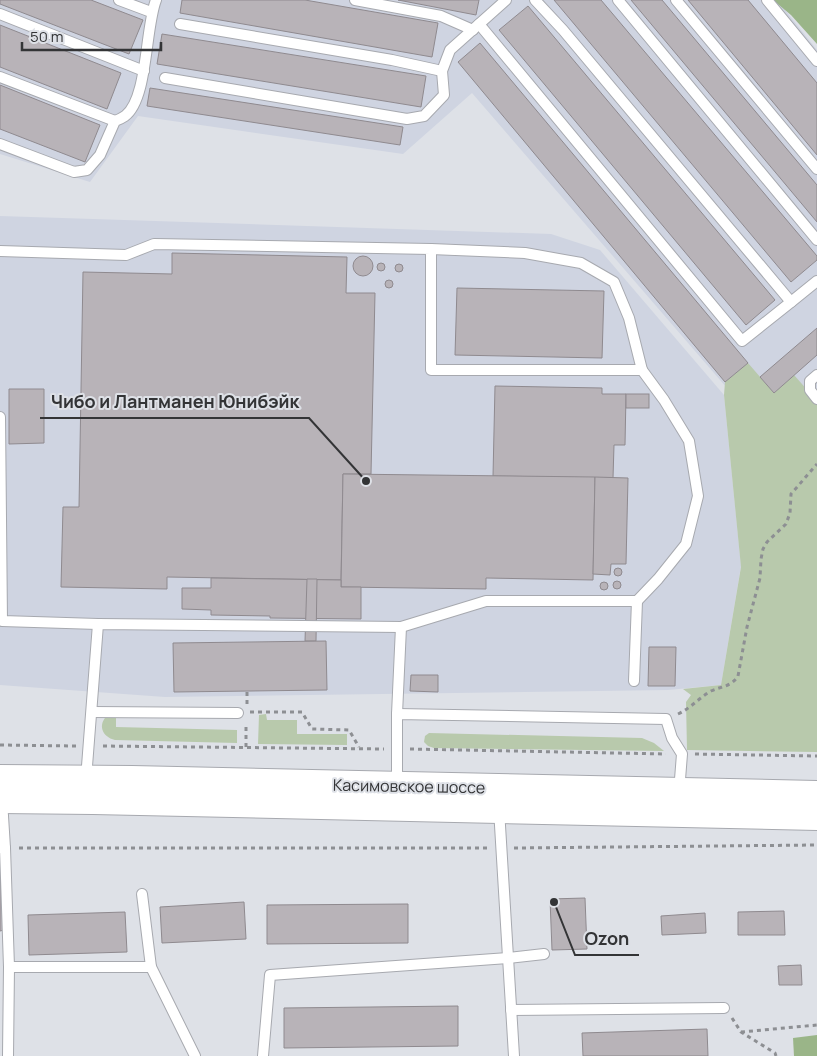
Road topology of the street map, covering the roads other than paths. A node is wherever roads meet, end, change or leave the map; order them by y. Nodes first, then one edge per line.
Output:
1 (119, 0) edge
2 (156, 0) edge
3 (355, 0) edge
4 (506, 0) edge
5 (535, 0) edge
6 (618, 0) edge
7 (676, 0) edge
8 (767, 0) edge
9 (151, 12) junction
10 (0, 14) edge
11 (180, 24) dead end
12 (476, 27) junction
13 (817, 60) edge
14 (144, 71) junction
15 (442, 71) junction
16 (0, 76) edge
17 (165, 78) dead end
18 (114, 121) junction
19 (0, 144) edge
20 (817, 170) edge
21 (817, 240) edge
22 (431, 249) junction
23 (0, 251) edge
24 (817, 281) edge
25 (791, 302) junction
26 (642, 370) junction
27 (817, 375) edge
28 (817, 399) edge
29 (0, 417) edge
30 (637, 601) junction
31 (1, 621) edge
32 (98, 624) junction
33 (401, 627) junction
34 (634, 681) dead end
35 (92, 712) junction
36 (238, 713) road end
37 (397, 714) junction
38 (86, 779) junction
39 (397, 786) junction
40 (1, 792) edge
41 (679, 792) junction
42 (817, 795) edge
43 (498, 799) junction
44 (817, 816) edge
45 (3, 848) edge
46 (142, 894) dead end
47 (544, 954) dead end
48 (508, 958) junction
49 (9, 967) junction
50 (151, 967) junction
51 (724, 1008) road end
52 (512, 1010) junction
53 (8, 1056) edge
54 (195, 1056) edge
55 (263, 1056) edge
56 (514, 1056) edge

1 - 9 lane
2 - 9 lane
3 - 12 lane
4 - 12 lane
5 - 25 lane
6 - 21 lane
7 - 20 lane
8 - 13 lane
9 - 14 lane
10 - 14 lane
11 - 15 lane
12 - 15 lane
12 - 25 lane
14 - 18 lane
15 - 17 lane
16 - 18 lane
18 - 19 lane
22 - 23 lane
22 - 26 lane
22 - 26 lane
24 - 25 lane
26 - 30 lane
27 - 28 lane
29 - 31 lane
30 - 33 lane
30 - 34 lane
31 - 32 lane
32 - 33 lane
32 - 35 lane
33 - 37 lane
35 - 36 lane
35 - 38 lane
37 - 39 lane
37 - 41 lane
38 - 39 main road, Касимовское шоссе
38 - 40 main road, Касимовское шоссе
39 - 43 main road, Касимовское шоссе
40 - 43 main road, Касимовское шоссе
40 - 45 lane
41 - 42 main road, Касимовское шоссе
41 - 43 main road, Касимовское шоссе
43 - 44 main road, Касимовское шоссе
43 - 48 lane
45 - 49 lane
46 - 50 lane
47 - 48 lane
48 - 52 lane
48 - 55 lane
49 - 50 lane
49 - 53 lane
50 - 54 lane
51 - 52 lane
52 - 56 lane

